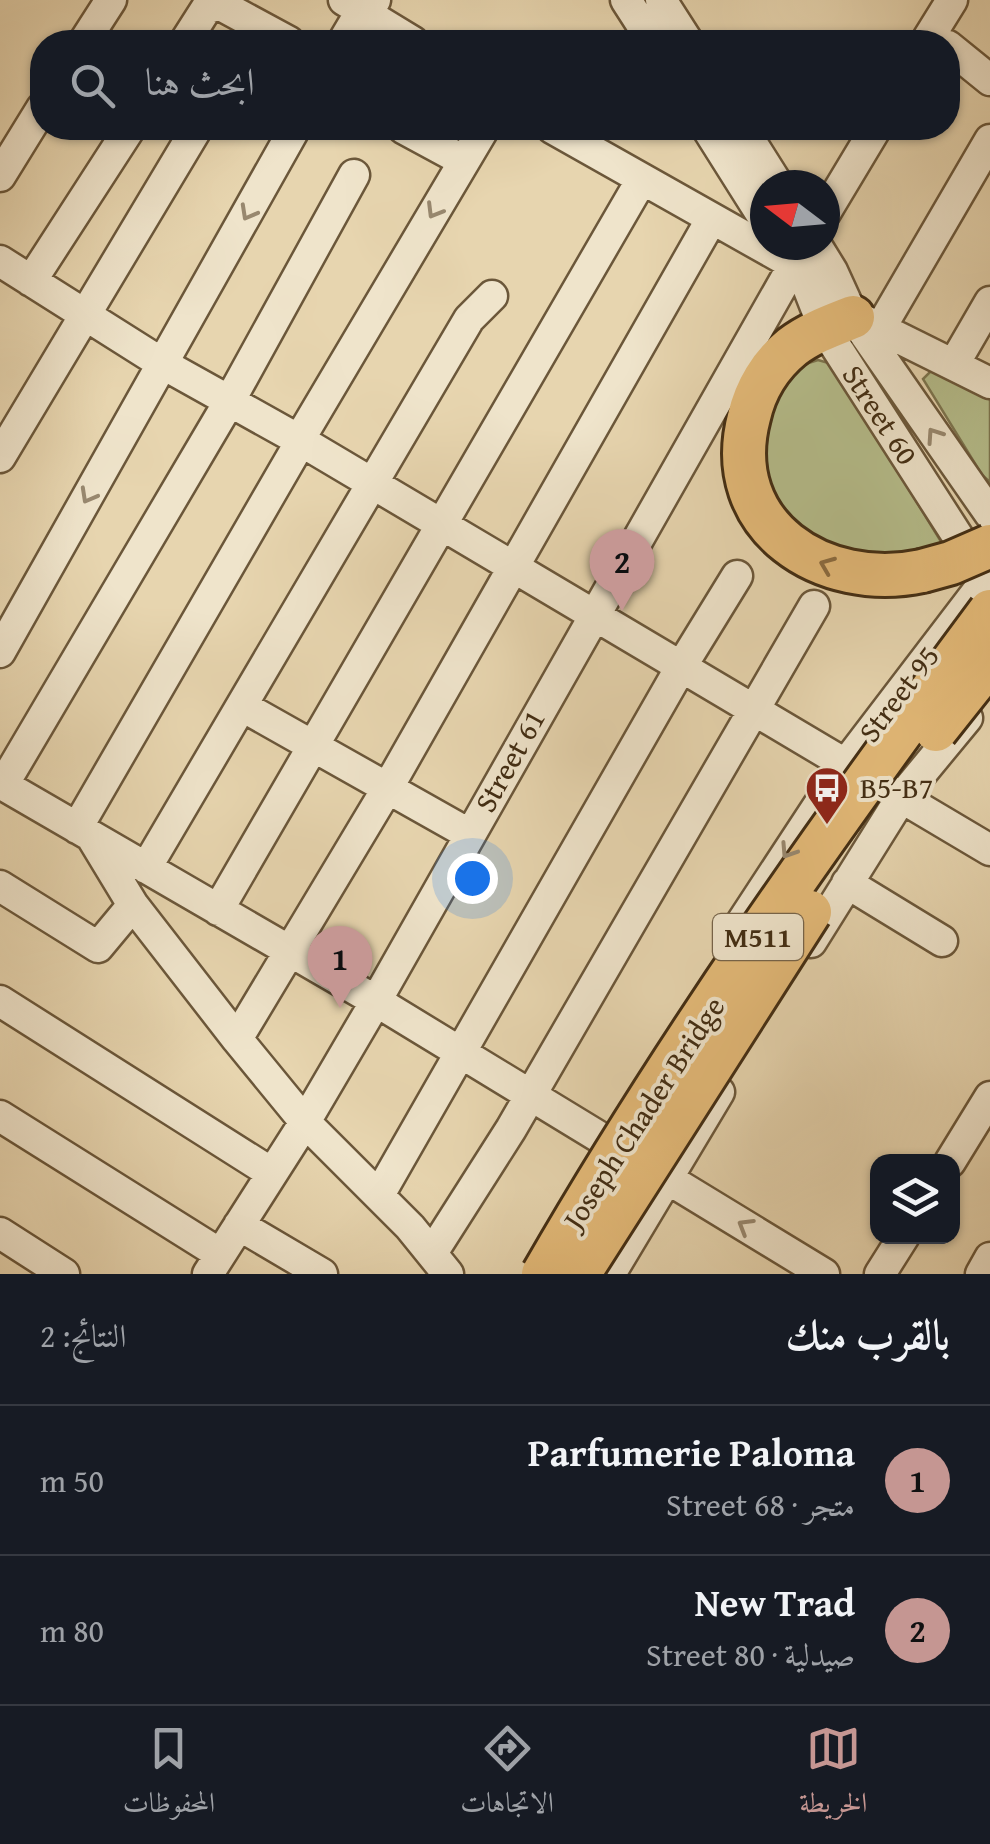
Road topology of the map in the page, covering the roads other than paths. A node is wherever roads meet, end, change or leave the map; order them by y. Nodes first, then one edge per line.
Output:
1 (111, 0) edge
2 (626, 0) edge
3 (662, 0) edge
4 (952, 0) edge
5 (360, 3) edge
6 (92, 30) edge
7 (193, 30) edge
8 (266, 30) edge
9 (348, 30) edge
10 (397, 30) edge
11 (645, 30) edge
12 (681, 30) edge
13 (941, 30) edge
14 (960, 58) edge
15 (990, 80) edge
16 (30, 127) edge
17 (122, 140) edge
18 (190, 140) edge
19 (288, 140) edge
20 (425, 140) edge
21 (477, 140) edge
22 (574, 140) edge
23 (714, 140) edge
24 (750, 140) edge
25 (869, 140) edge
26 (990, 140) edge
27 (464, 161) junction
28 (769, 170) edge
29 (354, 175) dead end
30 (0, 176) edge
31 (642, 178) junction
32 (840, 188) edge
33 (750, 197) edge
34 (711, 220) junction
35 (750, 233) edge
36 (793, 260) edge
37 (801, 260) edge
38 (0, 261) edge
39 (31, 281) junction
40 (492, 296) dead end
41 (990, 302) edge
42 (83, 315) junction
43 (853, 324) junction
44 (163, 364) junction
45 (954, 364) junction
46 (990, 383) edge
47 (229, 402) junction
48 (300, 440) junction
49 (2, 447) edge
50 (371, 484) junction
51 (990, 514) edge
52 (442, 527) junction
53 (512, 568) junction
54 (737, 576) dead end
55 (988, 579) edge
56 (814, 606) dead end
57 (592, 615) junction
58 (0, 652) edge
59 (990, 662) edge
60 (681, 668) junction
61 (990, 690) edge
62 (242, 706) junction
63 (752, 710) junction
64 (313, 747) junction
65 (845, 765) junction
66 (2, 784) edge
67 (387, 789) junction
68 (901, 798) junction
69 (84, 832) junction
70 (469, 834) junction
71 (990, 850) edge
72 (146, 868) junction
73 (847, 882) junction
74 (0, 886) edge
75 (134, 905) junction
76 (218, 910) junction
77 (942, 941) dead end
78 (291, 952) junction
79 (0, 1001) edge
80 (376, 1001) junction
81 (237, 1039) junction
82 (461, 1053) junction
83 (530, 1094) junction
84 (987, 1107) edge
85 (0, 1116) edge
86 (305, 1122) junction
87 (605, 1140) junction
88 (955, 1154) edge
89 (270, 1172) junction
90 (667, 1178) junction
91 (378, 1195) junction
92 (239, 1225) junction
93 (0, 1234) edge
94 (899, 1244) edge
95 (990, 1258) edge
96 (214, 1264) edge
97 (444, 1269) edge
98 (64, 1274) edge
99 (322, 1274) edge
100 (524, 1274) edge
101 (543, 1274) edge
102 (579, 1274) edge
103 (610, 1274) edge
104 (824, 1274) edge
105 (880, 1274) edge
106 (980, 1274) edge

1 - 6 street
2 - 11 street
3 - 12 street
4 - 13 street
5 - 9 street
5 - 10 street
7 - 8 street
14 - 15 street
16 - 30 street
17 - 39 street
18 - 42 street
19 -> 44 street
20 - 27 street
21 - 27 street
22 - 31 street
23 - 33 street
24 - 28 street
25 - 32 street
26 - 43 street
27 -> 48 street
29 - 47 street
31 - 34 street
31 - 52 street
34 - 35 street
34 - 53 street
36 - 57 street, Street 61
37 - 43 street, Street 60
38 - 39 street
39 - 42 street
40 - 50 street
41 - 45 street
42 - 44 street
42 - 49 street
43 - 45 street
51 -> 43 street, Street 60
43 - 55 street, Street 60
55 -> 43 highway, bridge
44 - 47 street
44 -> 58 street
45 - 46 street
47 - 48 street
47 - 66 street
48 - 50 street
48 - 69 street
50 - 52 street
50 - 62 street
52 - 53 street
52 - 64 street
53 - 57 street
53 - 67 street
54 - 60 street
55 - 65 street, Street 95
55 - 101 highway, Joseph Chader Bridge / M511, bridge
56 - 63 street
57 - 60 street
57 - 70 street, Street 61
59 - 102 highway, Joseph Chader Bridge / M511, bridge
60 - 63 street
60 - 82 street
61 - 68 street
62 - 64 street
62 - 72 street
63 - 65 street
63 - 83 street
64 - 67 street
64 - 76 street
65 - 68 street
65 -> 87 street, Street 95
66 - 69 street
67 - 70 street
67 - 78 street
68 - 71 street
68 - 73 street
69 - 72 street
69 - 75 street
70 - 80 street, Street 61
72 - 76 street
73 - 77 street
73 - 90 street
74 - 75 street
75 - 81 street
76 - 78 street
78 - 80 street
78 - 81 street
79 - 89 street
80 - 82 street
80 - 86 street, Street 61
81 - 86 street
82 - 83 street
82 - 91 street
83 - 87 street
83 - 97 street
84 - 88 street
85 - 96 street
86 - 89 street, Street 61
86 - 91 street
87 - 90 street
87 - 100 street, Street 95
89 - 92 street, Street 61
90 - 103 street
104 -> 90 street
91 - 97 street
92 - 96 street, Street 61
92 - 99 street
93 - 98 street
94 - 105 street
95 - 106 street

